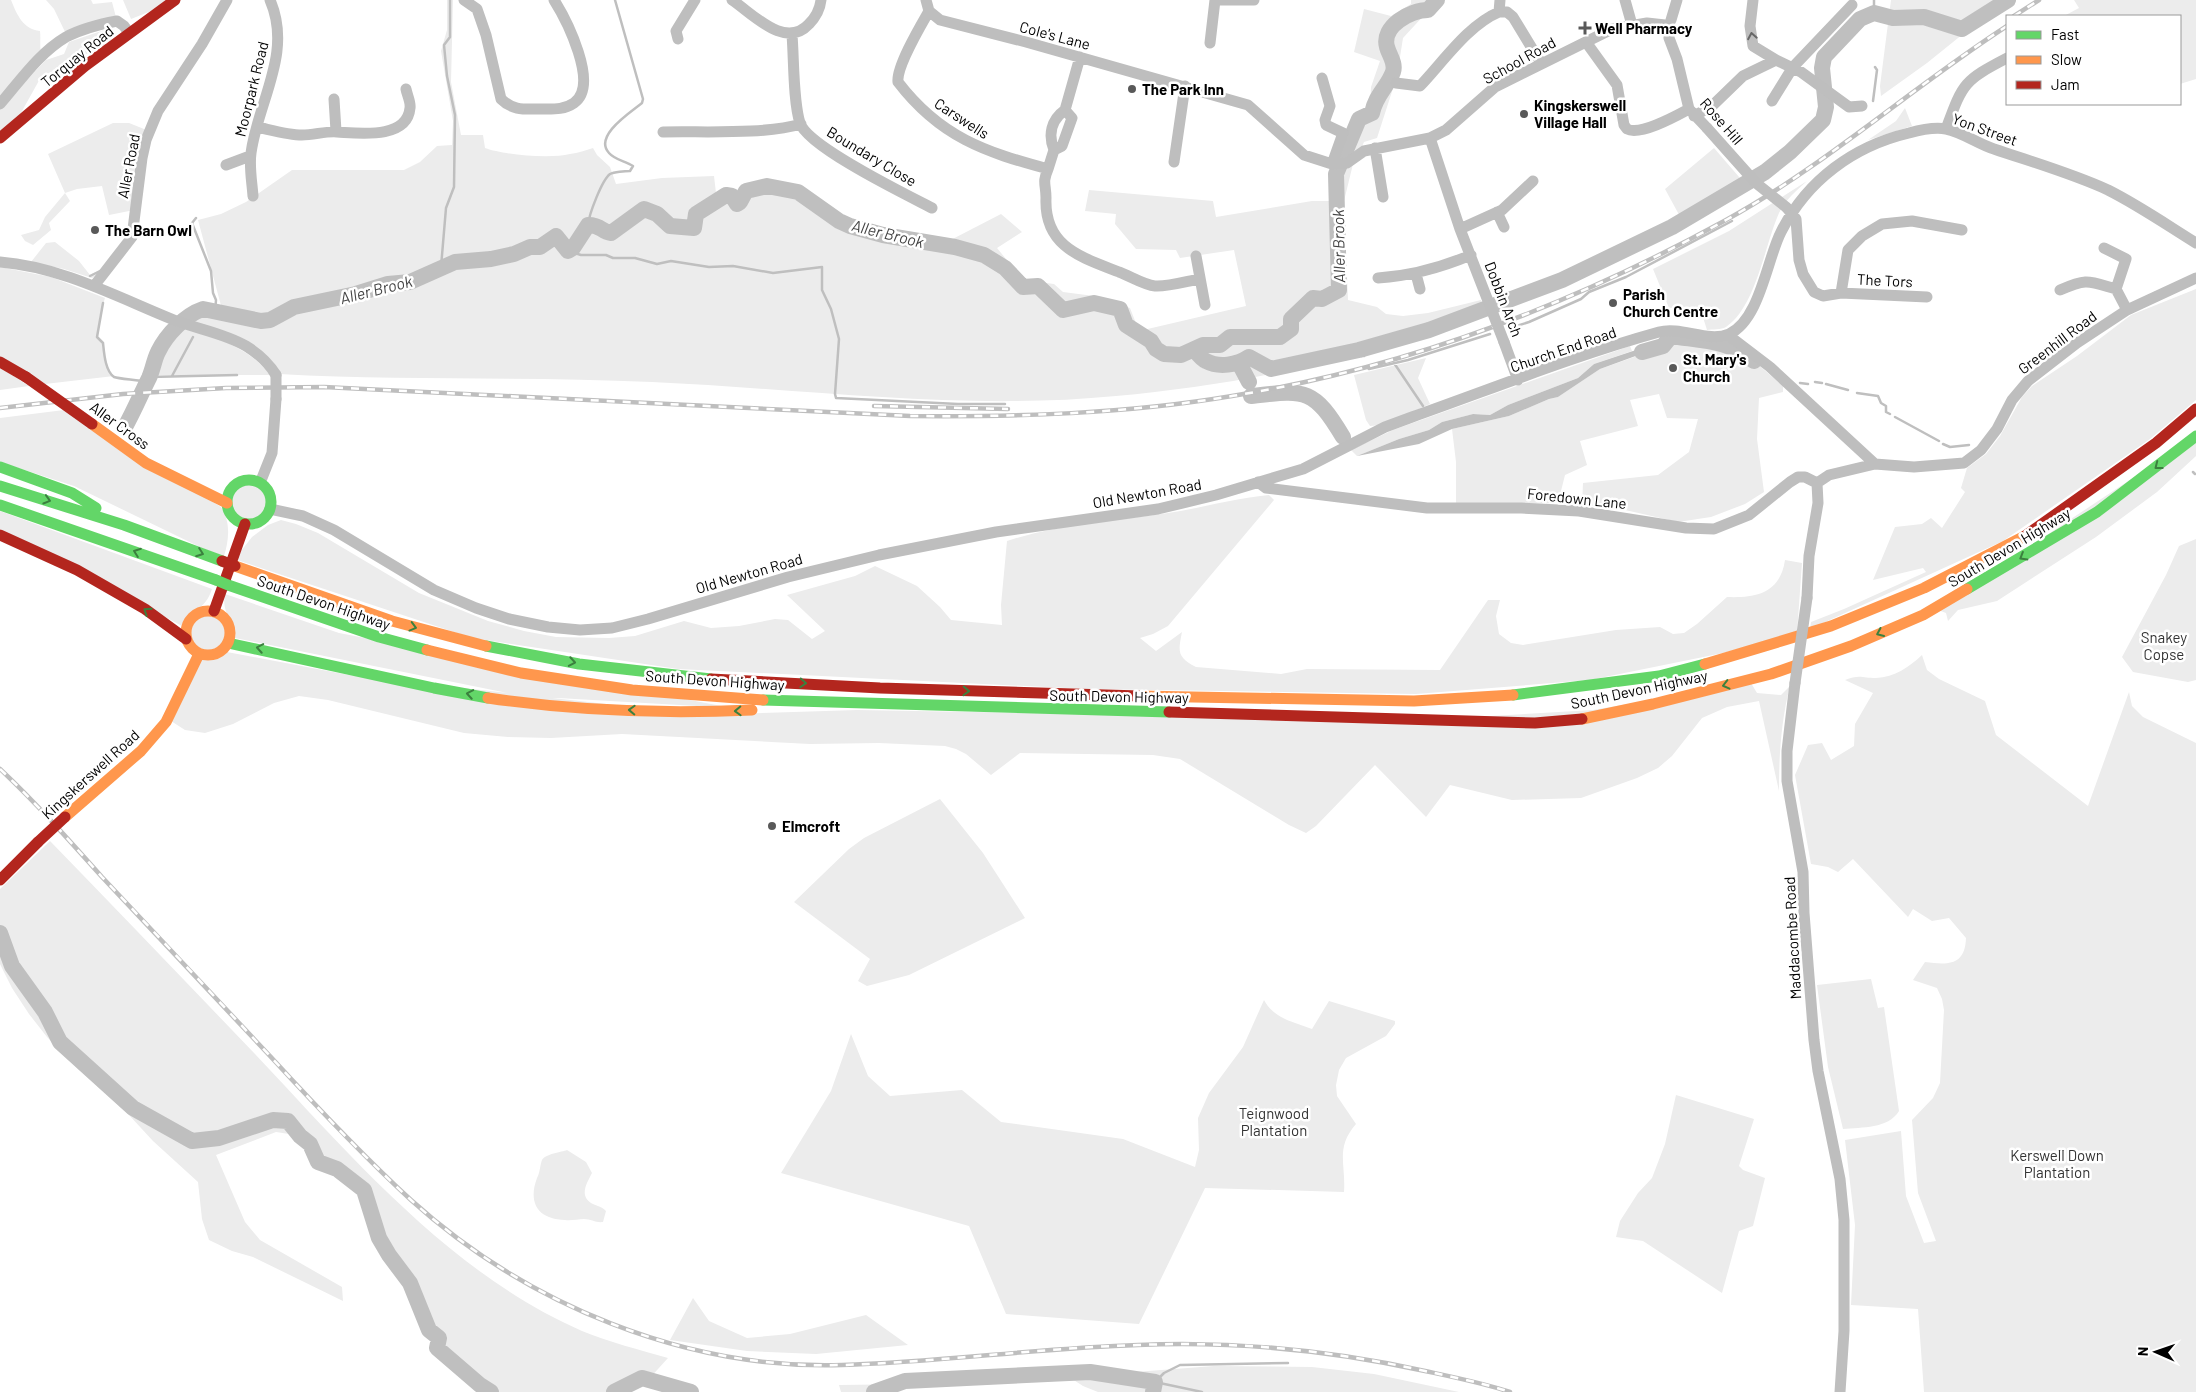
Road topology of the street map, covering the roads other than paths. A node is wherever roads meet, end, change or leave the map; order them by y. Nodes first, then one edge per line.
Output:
1 (175, 0) edge
2 (227, 0) edge
3 (283, 0) edge
4 (464, 0) edge
5 (554, 0) edge
6 (695, 0) edge
7 (732, 0) edge
8 (821, 0) edge
9 (1216, 0) edge
10 (1254, 0) edge
11 (1625, 0) edge
12 (1678, 0) edge
13 (1753, 0) edge
14 (271, 2) edge
15 (928, 6) edge
16 (1500, 6) edge
17 (1852, 6) dead end
18 (1668, 24) junction
19 (1632, 25) junction
20 (129, 33) junction
21 (792, 34) junction
22 (678, 39) dead end
23 (1586, 42) junction
24 (1210, 43) dead end
25 (1080, 57) junction
26 (2006, 59) edge
27 (1776, 60) junction
28 (1541, 63) junction
29 (1793, 67) junction
30 (1322, 78) dead end
31 (1396, 83) dead end
32 (1186, 86) junction
33 (406, 89) dead end
34 (334, 99) dead end
35 (1772, 101) dead end
36 (0, 104) edge
37 (1862, 106) dead end
38 (1692, 112) junction
39 (801, 124) junction
40 (256, 127) junction
41 (1946, 129) junction
42 (336, 131) junction
43 (663, 132) dead end
44 (0, 138) edge
45 (1430, 138) junction
46 (1374, 148) junction
47 (250, 156) junction
48 (1174, 162) dead end
49 (1338, 163) junction
50 (226, 165) dead end
51 (1048, 169) junction
52 (1533, 181) dead end
53 (253, 196) dead end
54 (1383, 197) dead end
55 (932, 208) dead end
56 (1788, 209) junction
57 (1497, 212) junction
58 (1504, 227) dead end
59 (1460, 229) junction
60 (1962, 230) dead end
61 (2196, 243) edge
62 (2104, 248) dead end
63 (1471, 255) junction
64 (1196, 256) dead end
65 (0, 262) edge
66 (1416, 274) junction
67 (1378, 278) dead end
68 (2196, 278) edge
69 (1200, 279) junction
70 (94, 286) junction
71 (1420, 289) dead end
72 (2116, 289) junction
73 (2060, 290) dead end
74 (1841, 293) junction
75 (1927, 297) dead end
76 (1205, 304) dead end
77 (2127, 310) junction
78 (1728, 334) junction
79 (0, 362) edge
80 (1518, 380) junction
81 (2196, 409) edge
82 (2196, 436) edge
83 (1875, 464) junction
84 (0, 466) edge
85 (1258, 482) junction
86 (260, 483) junction
87 (1817, 483) junction
88 (0, 486) edge
89 (228, 503) junction
90 (0, 505) edge
91 (270, 509) junction
92 (245, 524) junction
93 (124, 525) junction
94 (0, 535) edge
95 (214, 612) junction
96 (186, 639) junction
97 (228, 643) junction
98 (199, 654) junction
99 (874, 703) junction
100 (1, 879) edge
101 (1840, 1392) edge

1 - 20 main road, Torquay Road
2 - 70 street, Aller Road
3 - 14 street
4 - 5 street
6 - 22 street
7 - 21 street
8 - 21 street
9 - 10 street
9 - 24 street
11 - 19 street
12 - 18 street
27 -> 13 street
14 - 40 street, Moorpark Road
15 - 25 street, Cole's Lane
15 - 51 street, Carswells
16 - 28 street
16 - 31 street
17 - 29 street
18 - 19 street, School Road
18 - 38 street, Rose Hill
19 - 23 street, School Road
20 - 36 street
20 - 44 main road, Torquay Road
21 - 39 street
23 - 28 street, School Road
23 - 38 street
25 - 32 street, Cole's Lane
25 - 51 street
26 - 41 street
27 - 29 street
27 - 38 street
28 - 45 street, School Road
29 - 35 street
29 - 37 street
30 - 49 street
32 - 48 street
32 - 49 street
33 - 42 street
34 - 42 street
38 - 56 street, Rose Hill, bridge
39 - 43 street
39 - 55 street, Boundary Close
40 - 42 street
40 - 47 street, Moorpark Road
41 - 56 street, Yon Street
41 - 61 street, Yon Street
45 - 46 street, School Road
45 - 59 street, Dobbin Arch
46 - 49 street, School Road
46 - 54 street
47 - 50 street, Moorpark Road
47 - 53 street, Moorpark Road
51 - 69 street
52 - 57 street
56 - 74 street, The Tors
56 - 78 street, Yon Street
57 - 58 street
57 - 59 street
59 - 63 street, Dobbin Arch
60 - 74 street, The Tors
62 - 72 street
63 - 66 street
63 - 80 street, Dobbin Arch, bridge
64 - 69 street
65 - 70 street
66 - 67 street
66 - 71 street
68 - 77 street, Greenhill Road
69 - 76 street
70 - 86 street, bridge
72 - 73 street
72 - 77 street
74 - 75 street, The Tors
77 - 83 street, Greenhill Road
78 - 80 street, Church End Road
78 - 83 street
79 - 89 main road, Aller Cross, bridge
80 - 85 street, Church End Road
93 -> 81 main road, South Devon Highway, bridge
82 -> 99 main road, South Devon Highway
83 - 87 street
84 - 93 main road
85 - 87 street, Foredown Lane
85 - 91 street, Old Newton Road
86 - 89 main road
86 - 91 main road
87 - 101 street, Maddacombe Road, bridge
88 -> 93 main road, South Devon Highway
89 - 92 main road, Aller Cross
99 -> 90 main road, South Devon Highway, bridge
91 - 92 main road
92 - 95 main road
96 -> 94 main road
95 - 96 main road
95 - 97 main road
96 - 98 main road
97 - 98 main road
99 -> 97 main road
98 - 100 main road, Kingskerswell Road, bridge

